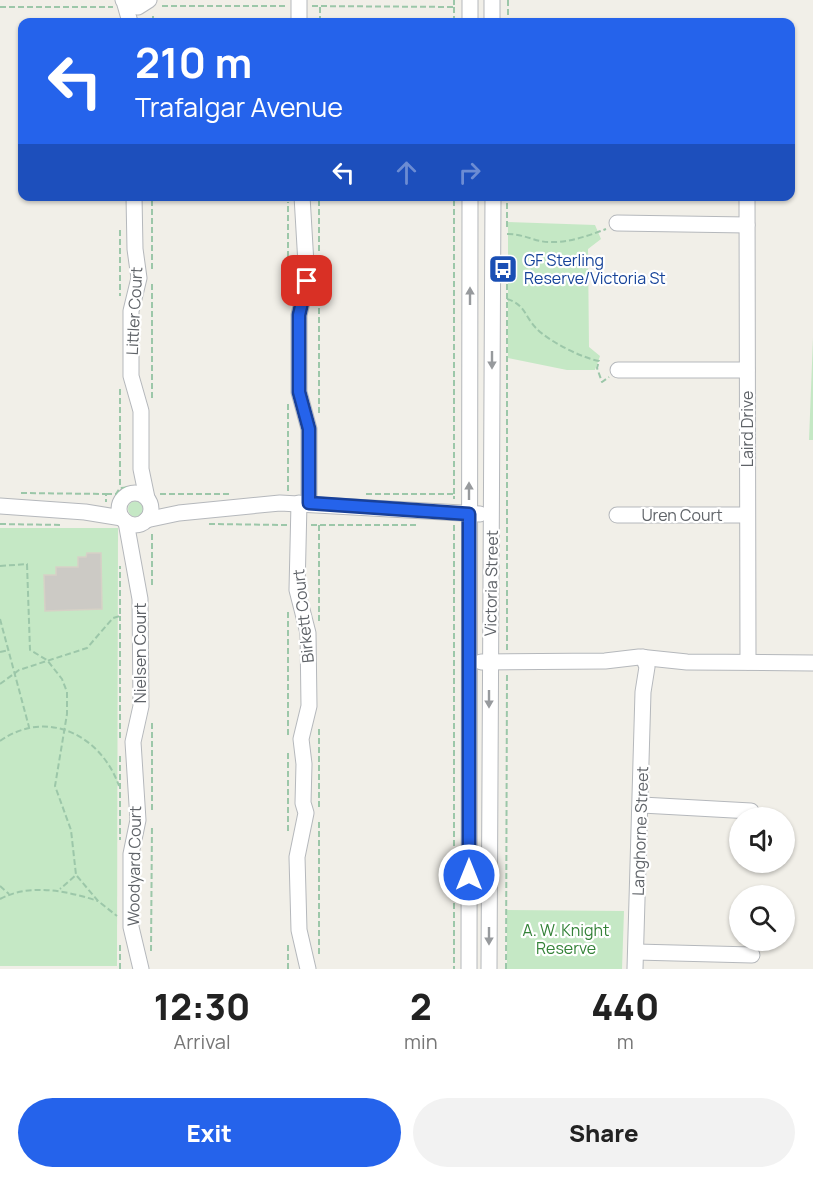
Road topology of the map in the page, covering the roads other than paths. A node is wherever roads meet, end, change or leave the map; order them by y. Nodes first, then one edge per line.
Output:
1 (299, 0) edge
2 (470, 0) edge
3 (492, 0) edge
4 (120, 2) edge
5 (150, 3) edge
6 (130, 18) edge
7 (136, 18) edge
8 (299, 18) edge
9 (470, 18) edge
10 (492, 18) edge
11 (134, 201) edge
12 (302, 201) edge
13 (470, 201) edge
14 (493, 201) edge
15 (747, 201) edge
16 (617, 223) road end
17 (747, 225) junction
18 (618, 370) road end
19 (747, 370) junction
20 (141, 469) junction
21 (124, 498) junction
22 (148, 500) junction
23 (304, 503) junction
24 (0, 506) edge
25 (85, 512) junction
26 (179, 513) junction
27 (469, 514) junction
28 (492, 514) junction
29 (747, 514) junction
30 (617, 515) dead end
31 (138, 523) junction
32 (469, 662) junction
33 (489, 662) junction
34 (748, 662) junction
35 (813, 663) edge
36 (643, 664) junction
37 (135, 798) joint
38 (642, 805) junction
39 (729, 810) edge
40 (636, 952) junction
41 (752, 955) dead end
42 (313, 963) edge
43 (141, 969) edge
44 (470, 969) edge
45 (489, 969) edge
46 (635, 969) edge

1 - 8 street
2 - 9 street
3 - 10 street
4 - 5 street
4 - 6 street
5 - 7 street
11 - 20 street, Littler Court
12 - 23 street, Birkett Court
27 -> 13 street, Victoria Street
14 -> 28 street, Victoria Street
15 - 17 street, Laird Drive
16 - 17 street
17 - 19 street, Laird Drive
18 - 19 street
19 - 29 street, Laird Drive
20 - 21 street, Littler Court
20 - 22 street, Littler Court
21 - 22 street
21 - 25 street
21 - 31 street
22 - 26 street
22 - 31 street
23 - 26 street
23 - 27 street
23 - 42 street, Birkett Court
24 - 25 street
25 - 31 street
26 - 31 street
27 - 28 street
27 - 32 street, Victoria Street
28 - 33 street, Victoria Street
29 - 30 street, Uren Court
29 - 34 street, Laird Drive
31 - 37 street, Nielsen Court
32 - 33 street
32 - 44 street, Victoria Street
33 - 36 street
33 -> 45 street, Victoria Street
34 - 35 street
34 - 36 street
36 - 38 street, Langhorne Street
37 - 43 street, Woodyard Court
38 - 39 street
38 - 40 street, Langhorne Street
40 - 41 street
40 - 46 street, Langhorne Street

